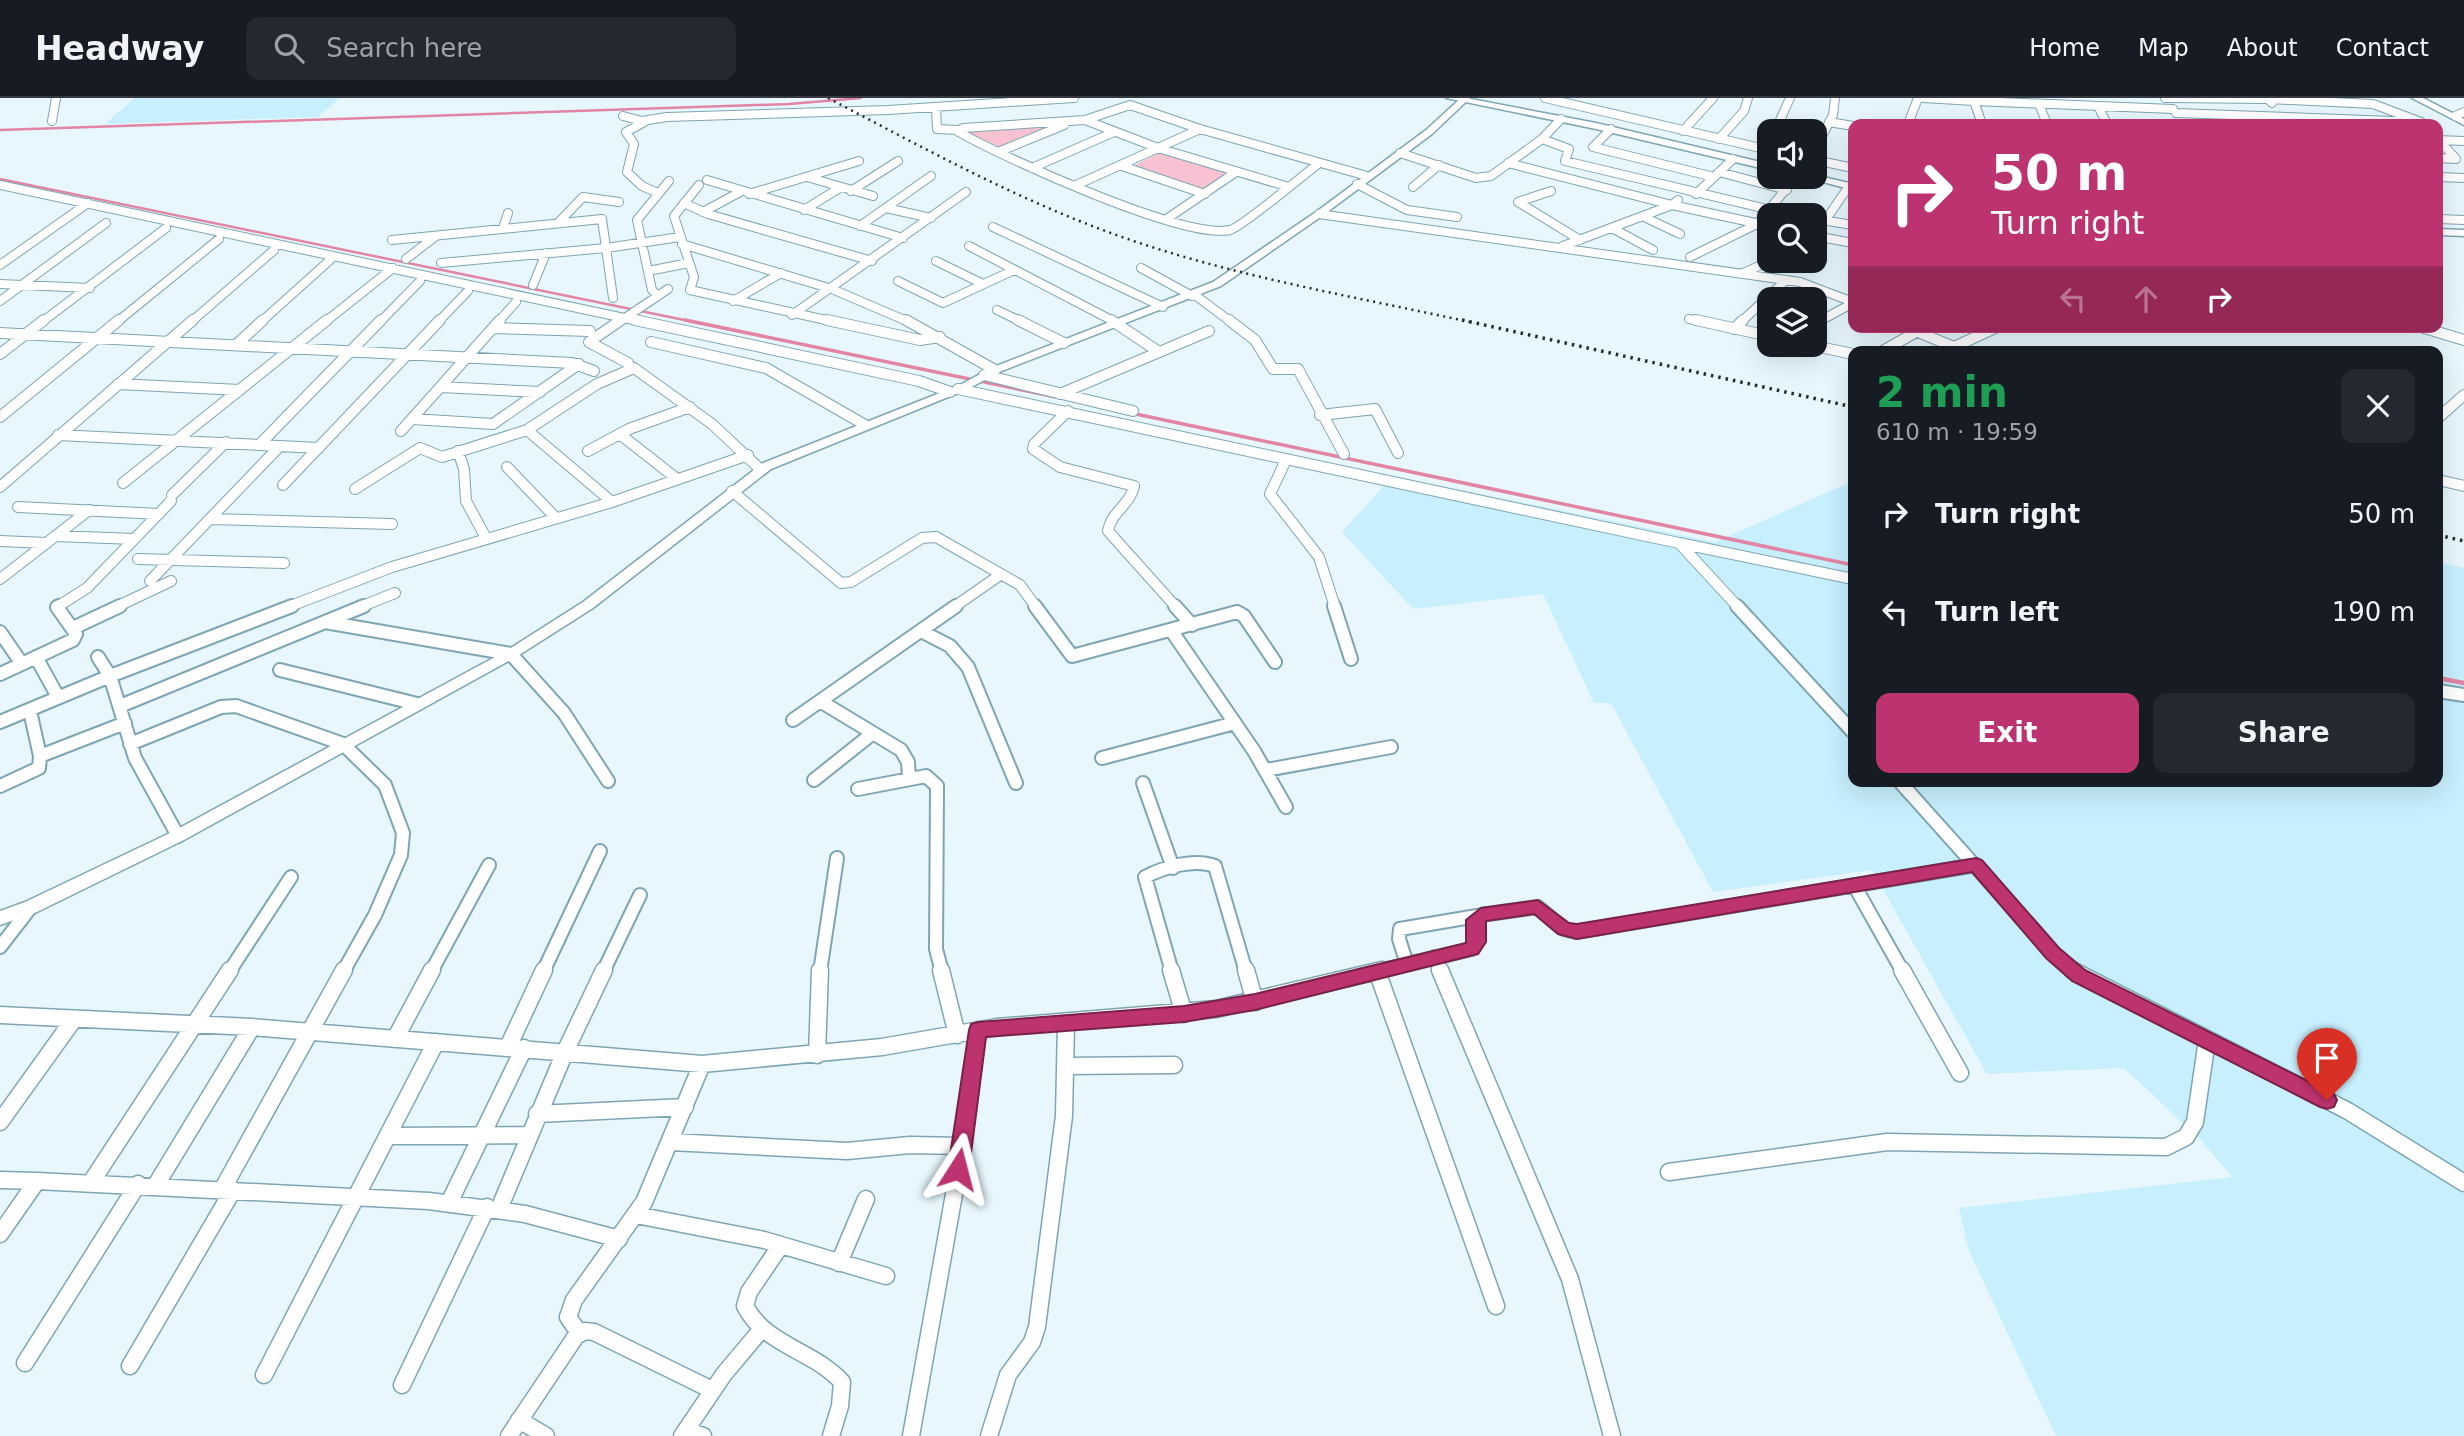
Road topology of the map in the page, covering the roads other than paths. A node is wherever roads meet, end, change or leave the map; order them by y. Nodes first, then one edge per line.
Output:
1 (56, 98) edge
2 (1074, 98) edge
3 (1451, 98) edge
4 (1479, 98) edge
5 (1545, 98) edge
6 (1713, 98) edge
7 (1748, 98) edge
8 (1790, 98) edge
9 (1835, 98) edge
10 (1918, 98) edge
11 (1923, 98) edge
12 (2213, 98) edge
13 (2416, 98) edge
14 (1063, 99) edge
15 (1465, 99) edge
16 (2268, 99) edge
17 (1974, 101) junction
18 (1021, 102) junction
19 (2039, 104) junction
20 (980, 105) junction
21 (2098, 106) junction
22 (936, 108) junction
23 (2175, 111) junction
24 (2459, 114) edge
25 (623, 116) dead end
26 (2288, 118) junction
27 (1560, 119) junction
28 (1781, 119) edge
29 (1910, 119) edge
30 (1980, 119) edge
31 (2045, 119) edge
32 (2104, 119) edge
33 (2182, 119) edge
34 (2315, 119) edge
35 (2412, 119) edge
36 (1084, 120) junction
37 (52, 121) dead end
38 (646, 121) junction
39 (1070, 121) junction
40 (1829, 122) junction
41 (2464, 122) edge
42 (1024, 124) junction
43 (1848, 125) edge
44 (1827, 126) edge
45 (981, 127) junction
46 (1200, 129) junction
47 (1611, 129) junction
48 (958, 130) junction
49 (1683, 131) junction
50 (1114, 132) junction
51 (1542, 139) junction
52 (1719, 139) junction
53 (2443, 140) edge
54 (2464, 141) edge
55 (2443, 145) edge
56 (1757, 147) edge
57 (1158, 148) junction
58 (998, 152) junction
59 (1614, 152) junction
60 (1400, 153) junction
61 (1757, 158) edge
62 (2443, 158) edge
63 (1733, 159) junction
64 (2456, 159) junction
65 (898, 161) dead end
66 (859, 162) dead end
67 (1320, 163) junction
68 (1508, 163) junction
69 (1656, 163) junction
70 (1827, 163) edge
71 (1757, 164) edge
72 (1438, 165) junction
73 (1122, 166) junction
74 (1848, 167) edge
75 (1032, 168) junction
76 (2464, 168) edge
77 (1595, 169) junction
78 (1236, 172) junction
79 (1716, 175) junction
80 (931, 176) dead end
81 (1367, 176) junction
82 (1827, 176) edge
83 (807, 177) junction
84 (2443, 177) edge
85 (2464, 178) edge
86 (1640, 180) junction
87 (1827, 180) edge
88 (668, 181) dead end
89 (1357, 184) junction
90 (1848, 184) edge
91 (1848, 184) edge
92 (0, 186) edge
93 (1074, 186) junction
94 (1289, 187) junction
95 (1413, 187) dead end
96 (838, 188) junction
97 (1787, 190) joint
98 (1848, 190) edge
99 (851, 191) junction
100 (1551, 191) dead end
101 (966, 192) dead end
102 (1685, 192) junction
103 (659, 193) junction
104 (744, 193) junction
105 (1205, 194) junction
106 (1696, 194) junction
107 (627, 196) dead end
108 (873, 196) dead end
109 (619, 202) junction
110 (88, 203) junction
111 (684, 203) junction
112 (1776, 203) edge
113 (1672, 205) junction
114 (886, 208) junction
115 (1757, 208) edge
116 (804, 210) junction
117 (704, 212) junction
118 (508, 213) dead end
119 (1319, 214) junction
120 (1457, 217) dead end
121 (1644, 217) junction
122 (930, 218) junction
123 (1168, 218) junction
124 (1827, 218) edge
125 (2443, 218) edge
126 (602, 219) junction
127 (2464, 220) edge
128 (1827, 221) edge
129 (106, 223) dead end
130 (558, 223) junction
131 (1757, 224) joint
132 (1848, 224) edge
133 (860, 226) junction
134 (993, 227) dead end
135 (166, 228) dead end
136 (503, 228) junction
137 (1612, 228) junction
138 (2443, 232) edge
139 (2464, 233) edge
140 (1680, 234) dead end
141 (436, 236) junction
142 (2443, 237) edge
143 (903, 238) junction
144 (1827, 238) edge
145 (219, 239) dead end
146 (2464, 239) edge
147 (392, 240) dead end
148 (681, 240) junction
149 (1580, 240) junction
150 (1848, 242) edge
151 (642, 243) junction
152 (970, 246) dead end
153 (1559, 247) junction
154 (606, 248) junction
155 (274, 250) dead end
156 (1653, 250) dead end
157 (546, 253) junction
158 (1690, 257) dead end
159 (406, 258) dead end
160 (330, 260) dead end
161 (872, 261) junction
162 (936, 261) dead end
163 (441, 263) dead end
164 (688, 263) junction
165 (0, 265) edge
166 (1757, 267) edge
167 (393, 268) junction
168 (1141, 268) dead end
169 (1014, 270) junction
170 (648, 271) junction
171 (781, 273) junction
172 (1740, 275) junction
173 (1786, 280) junction
174 (420, 281) dead end
175 (898, 281) dead end
176 (0, 284) edge
177 (983, 284) junction
178 (23, 285) junction
179 (533, 285) dead end
180 (90, 288) junction
181 (668, 289) dead end
182 (832, 289) junction
183 (468, 290) dead end
184 (1194, 295) junction
185 (658, 296) junction
186 (613, 299) dead end
187 (1848, 300) edge
188 (733, 301) junction
189 (0, 302) edge
190 (516, 302) dead end
191 (1848, 305) edge
192 (1163, 307) junction
193 (997, 310) dead end
194 (792, 315) junction
195 (1827, 317) edge
196 (624, 319) junction
197 (1689, 319) dead end
198 (1118, 324) junction
199 (494, 328) junction
200 (1734, 329) junction
201 (590, 331) dead end
202 (1209, 331) dead end
203 (0, 333) edge
204 (1906, 333) edge
205 (1920, 333) edge
206 (1984, 333) edge
207 (2441, 333) edge
208 (1757, 334) edge
209 (27, 335) junction
210 (708, 337) junction
211 (940, 337) junction
212 (100, 339) junction
213 (2464, 340) edge
214 (168, 342) junction
215 (651, 342) dead end
216 (1064, 343) junction
217 (236, 345) junction
218 (1889, 346) edge
219 (1948, 346) edge
220 (1956, 346) edge
221 (291, 348) junction
222 (1827, 349) edge
223 (351, 351) junction
224 (690, 351) junction
225 (1159, 352) junction
226 (409, 353) junction
227 (1848, 353) edge
228 (0, 354) edge
229 (470, 356) junction
230 (628, 363) dead end
231 (579, 364) junction
232 (594, 371) dead end
233 (986, 374) junction
234 (118, 384) junction
235 (441, 387) junction
236 (240, 390) junction
237 (957, 390) junction
238 (540, 392) junction
239 (1060, 394) junction
240 (2464, 395) edge
241 (690, 407) junction
242 (1068, 411) junction
243 (1133, 411) dead end
244 (2443, 414) edge
245 (1320, 415) junction
246 (0, 417) edge
247 (412, 419) junction
248 (865, 425) junction
249 (527, 430) junction
250 (401, 431) dead end
251 (58, 435) junction
252 (621, 435) junction
253 (176, 440) junction
254 (226, 442) junction
255 (260, 444) junction
256 (281, 446) junction
257 (319, 448) junction
258 (458, 451) junction
259 (588, 451) dead end
260 (1398, 453) dead end
261 (1344, 454) dead end
262 (748, 455) junction
263 (1286, 460) junction
264 (507, 467) dead end
265 (761, 470) junction
266 (677, 479) junction
267 (2443, 481) edge
268 (123, 483) dead end
269 (283, 485) dead end
270 (2464, 486) edge
271 (0, 487) edge
272 (355, 489) dead end
273 (732, 491) junction
274 (612, 502) junction
275 (18, 506) dead end
276 (89, 510) junction
277 (159, 514) junction
278 (556, 518) junction
279 (211, 519) junction
280 (392, 524) dead end
281 (486, 538) junction
282 (51, 539) junction
283 (134, 539) junction
284 (0, 541) edge
285 (1679, 543) junction
286 (138, 559) dead end
287 (170, 561) junction
288 (284, 564) dead end
289 (1000, 575) junction
290 (1, 578) edge
291 (1848, 578) edge
292 (150, 581) dead end
293 (171, 581) dead end
294 (395, 593) dead end
295 (325, 622) junction
296 (1192, 625) junction
297 (73, 628) junction
298 (1171, 630) junction
299 (920, 631) junction
300 (0, 632) edge
301 (511, 654) junction
302 (36, 657) junction
303 (98, 657) dead end
304 (1351, 659) dead end
305 (1275, 662) dead end
306 (22, 664) junction
307 (280, 670) dead end
308 (0, 674) edge
309 (110, 676) junction
310 (2443, 692) edge
311 (2464, 695) edge
312 (58, 697) junction
313 (820, 701) junction
314 (417, 704) junction
315 (120, 706) junction
316 (30, 711) junction
317 (793, 720) dead end
318 (0, 722) edge
319 (125, 723) junction
320 (1235, 723) junction
321 (1848, 727) edge
322 (873, 733) junction
323 (130, 744) junction
324 (343, 744) junction
325 (1391, 747) dead end
326 (40, 756) junction
327 (1102, 758) dead end
328 (1266, 770) junction
329 (909, 778) junction
330 (814, 780) dead end
331 (608, 781) dead end
332 (1016, 783) dead end
333 (1143, 783) dead end
334 (0, 786) edge
335 (1905, 787) edge
336 (858, 789) dead end
337 (1286, 807) dead end
338 (178, 836) junction
339 (600, 851) dead end
340 (836, 858) dead end
341 (489, 864) dead end
342 (1976, 865) junction
343 (1173, 868) junction
344 (291, 877) dead end
345 (1854, 885) junction
346 (640, 895) dead end
347 (31, 907) junction
348 (1477, 916) junction
349 (0, 918) edge
350 (0, 947) edge
351 (1435, 957) junction
352 (1407, 964) junction
353 (1377, 971) junction
354 (1255, 1002) junction
355 (1184, 1014) junction
356 (0, 1015) edge
357 (74, 1019) junction
358 (1066, 1023) junction
359 (194, 1025) junction
360 (253, 1027) junction
361 (978, 1030) junction
362 (310, 1032) junction
363 (957, 1035) junction
364 (395, 1039) junction
365 (2207, 1040) junction
366 (436, 1042) junction
367 (516, 1047) junction
368 (565, 1052) junction
369 (817, 1055) junction
370 (702, 1064) junction
371 (1174, 1065) dead end
372 (1066, 1066) junction
373 (1960, 1073) dead end
374 (685, 1107) junction
375 (537, 1114) junction
376 (0, 1122) edge
377 (482, 1135) junction
378 (529, 1135) junction
379 (389, 1136) junction
380 (671, 1142) junction
381 (962, 1146) junction
382 (1669, 1171) dead end
383 (0, 1180) edge
384 (37, 1181) junction
385 (92, 1181) junction
386 (2464, 1183) edge
387 (138, 1184) junction
388 (156, 1185) junction
389 (228, 1190) junction
390 (359, 1195) junction
391 (866, 1199) dead end
392 (449, 1203) junction
393 (493, 1208) junction
394 (636, 1215) junction
395 (0, 1234) edge
396 (619, 1239) junction
397 (781, 1245) junction
398 (839, 1263) junction
399 (886, 1276) dead end
400 (1496, 1306) dead end
401 (761, 1330) junction
402 (579, 1333) junction
403 (26, 1363) dead end
404 (130, 1366) dead end
405 (264, 1375) dead end
406 (402, 1385) dead end
407 (712, 1390) junction
408 (519, 1420) junction
409 (690, 1434) edge
410 (509, 1436) edge
411 (546, 1436) edge
412 (831, 1436) edge
413 (911, 1436) edge
414 (989, 1436) edge
415 (1612, 1436) edge

1 - 37 street
2 - 14 street
3 - 15 main road
4 - 61 main road
5 - 49 street
6 - 49 street
7 - 52 street
8 - 28 street
9 - 40 street
10 - 29 street
11 - 17 street
12 - 16 street
12 - 23 street
13 - 24 street
14 - 18 street
14 - 39 street
15 - 27 main road
15 - 60 street
16 - 26 street
16 - 35 street
17 - 19 street
17 - 30 street
18 - 20 street
18 - 42 street
19 - 21 street
19 - 31 street
20 - 22 street
20 - 45 street
21 - 23 street
21 - 32 street
22 - 38 street
22 - 48 street
23 - 26 street
23 - 33 street
24 - 41 street
25 - 38 street
26 - 34 street
27 - 47 main road
27 - 51 street
36 - 39 street
36 - 46 street
36 - 50 street
38 - 103 street
39 - 42 street
39 - 58 street
40 - 43 street
40 - 44 street
42 - 45 street
45 - 48 street
46 - 57 street
46 - 67 street
47 - 59 street
47 - 63 main road
48 - 58 street
49 - 52 street
50 - 57 street
50 - 75 street
51 - 68 street
51 - 77 street
52 - 56 street
53 - 54 street
55 - 64 street
57 - 73 street
57 - 78 street
58 - 75 street
59 - 69 street
59 - 77 street
60 - 72 street
60 - 81 street
62 - 64 street
63 - 71 main road
63 - 79 street
64 - 76 street
65 - 99 street
66 - 83 street
67 - 81 street
67 - 94 street
68 - 72 street
68 - 113 street
69 - 79 street
69 - 86 street
70 - 74 street
72 - 95 street
73 - 93 street
73 - 105 street
75 - 93 street
77 - 86 street
78 - 94 street
78 - 105 street
79 - 97 street
79 - 106 street
80 - 114 street
81 - 89 street
82 - 90 main road
83 - 96 street
83 - 104 street
84 - 85 street
86 - 102 street
87 - 91 main road
88 - 103 street
89 - 119 street
89 - 120 street
92 - 110 street
93 - 123 street
94 - 123 street
96 - 99 street
96 - 116 street
97 - 112 street
98 - 124 street
99 - 108 street
100 - 149 street
101 - 122 street
102 - 106 street
102 - 113 street
103 - 151 street
104 - 111 street
104 - 116 street
104 - 117 street
105 - 123 street
106 - 115 street
107 - 109 street
109 - 126 street
109 - 130 street
110 - 165 street
110 - 167 street
111 - 117 street
111 - 148 street
113 - 121 street
113 - 131 street
114 - 122 street
114 - 133 street
116 - 133 street
117 - 161 street
118 - 136 street
119 - 153 street
119 - 184 street
121 - 137 street
121 - 140 street
122 - 143 street
125 - 127 street
126 - 130 street
126 - 154 street
128 - 132 street
129 - 178 street
130 - 136 street
131 - 158 street
133 - 143 street
134 - 192 street
135 - 180 street
136 - 141 street
137 - 149 street
137 - 156 street
138 - 139 main road
141 - 147 street
141 - 159 street
142 - 146 main road
143 - 161 street
144 - 150 street
145 - 212 street
148 - 151 street
148 - 164 street
148 - 171 street
149 - 153 street
151 - 154 street
151 - 170 street
152 - 169 street
153 - 172 street
154 - 157 street
154 - 186 street
155 - 214 street
157 - 163 street
157 - 179 street
160 - 217 street
161 - 182 street
162 - 177 street
164 - 170 street
164 - 188 street
166 - 172 street
167 - 196 street
167 - 221 street
168 - 184 street
169 - 177 street
169 - 198 street
170 - 185 street
171 - 182 street
171 - 188 street
172 - 173 street
173 - 187 street
173 - 200 street
174 - 223 street
175 - 177 street
176 - 178 street
178 - 180 street
178 - 189 street
180 - 209 street
181 - 185 street
182 - 194 street
182 - 211 street
183 - 226 street
184 - 192 street
184 - 245 street
185 - 196 street
188 - 194 street
190 - 199 street
191 - 195 street
192 - 198 street
193 - 216 street
194 - 211 street
196 - 210 street
196 - 230 street
197 - 200 street
198 - 216 street
198 - 225 street
199 - 201 street
199 - 229 street
200 - 208 street
202 - 225 street
203 - 209 street
204 - 218 street
205 - 219 street
206 - 220 street
207 - 213 street
209 - 212 street
209 - 228 street
210 - 224 street
210 - 237 street
211 - 233 street
212 - 214 street
212 - 246 street
214 - 217 street
214 - 234 street
215 - 224 street
216 - 233 street
217 - 221 street
221 - 223 street
221 - 236 street
222 - 227 street
223 - 226 street
223 - 255 street
224 - 248 street
225 - 239 street
226 - 229 street
226 - 257 street
229 - 231 street
229 - 235 street
231 - 232 street
231 - 238 street
233 - 237 street
233 - 239 street
234 - 236 street
234 - 251 street
235 - 238 street
235 - 247 street
236 - 253 street
237 - 242 street
237 - 248 street
238 - 247 street
239 - 243 street
240 - 244 street
241 - 249 street
241 - 252 street
241 - 262 street
242 - 263 street
242 - 296 street
245 - 260 street
245 - 261 street
247 - 250 street
248 - 265 street
249 - 258 street
249 - 274 street
251 - 253 street
251 - 271 street
252 - 259 street
252 - 266 street
253 - 254 street
253 - 268 street
254 - 255 street
254 - 277 street
255 - 256 street
256 - 257 street
256 - 279 street
257 - 269 street
258 - 272 street
258 - 281 street
262 - 265 street
262 - 266 street
263 - 285 street
263 - 304 street
264 - 278 street
265 - 273 street
266 - 274 street
267 - 270 street
273 - 289 street
273 - 301 street
274 - 278 street
275 - 276 street
276 - 277 street
276 - 282 street
277 - 283 street
278 - 281 street
279 - 280 street
279 - 287 street
281 - 309 street
282 - 283 street
282 - 284 street
282 - 290 street
283 - 297 street
285 - 291 street
285 - 321 street
286 - 287 street
287 - 288 street
287 - 292 street
289 - 298 street
289 - 299 street
293 - 297 street
294 - 295 street
295 - 301 street
295 - 315 street
296 - 298 street
296 - 305 street
297 - 302 street
298 - 320 street
299 - 313 street
299 - 332 street
300 - 306 street
301 - 314 street
301 - 331 street
302 - 306 street
302 - 312 street
303 - 309 street
306 - 308 street
307 - 314 street
309 - 312 street
309 - 315 street
310 - 311 street
312 - 316 street
313 - 317 street
313 - 322 street
314 - 324 street
315 - 319 street
316 - 318 street
316 - 326 street
319 - 323 street
319 - 326 street
320 - 327 street
320 - 328 street
322 - 329 street
322 - 330 street
323 - 324 street
323 - 338 street
324 - 338 street
324 - 362 street
325 - 328 street
326 - 334 street
328 - 337 street
329 - 336 street
329 - 363 street
333 - 343 street
335 - 342 street
338 - 347 street
339 - 367 street
340 - 369 street
341 - 364 street
342 - 345 street
342 - 365 street
343 - 354 street
343 - 355 street
344 - 359 street
345 - 348 street
345 - 373 street
346 - 368 street
347 - 349 street
347 - 350 street
348 - 351 street
348 - 352 street
351 - 352 street
351 - 415 street
352 - 353 street
353 - 354 street
353 - 400 street
354 - 355 street
355 - 358 street
356 - 357 street
357 - 359 street
357 - 376 street
358 - 361 street
358 - 372 street
359 - 360 street
359 - 385 street
360 - 362 street
360 - 388 street
361 - 363 street
361 - 381 street
362 - 364 street
362 - 389 street
363 - 369 street
364 - 366 street
365 - 382 street
365 - 386 street
366 - 367 street
366 - 379 street
367 - 368 street
367 - 377 street
368 - 370 street
368 - 375 street
369 - 370 street
370 - 374 street
371 - 372 street
372 - 414 street
374 - 375 street
374 - 380 street
375 - 378 street
377 - 378 street
377 - 379 street
377 - 392 street
378 - 393 street
379 - 390 street
380 - 381 street
380 - 394 street
381 - 413 street
383 - 384 street
384 - 385 street
384 - 395 street
385 - 387 street
387 - 388 street
387 - 403 street
388 - 389 street
389 - 390 street
389 - 404 street
390 - 392 street
390 - 405 street
391 - 398 street
392 - 393 street
393 - 396 street
393 - 406 street
394 - 396 street
394 - 397 street
396 - 402 street
397 - 398 street
397 - 401 street
398 - 399 street
401 - 407 street
401 - 412 street
402 - 407 street
402 - 408 street
407 - 409 street
408 - 410 street
408 - 411 street

